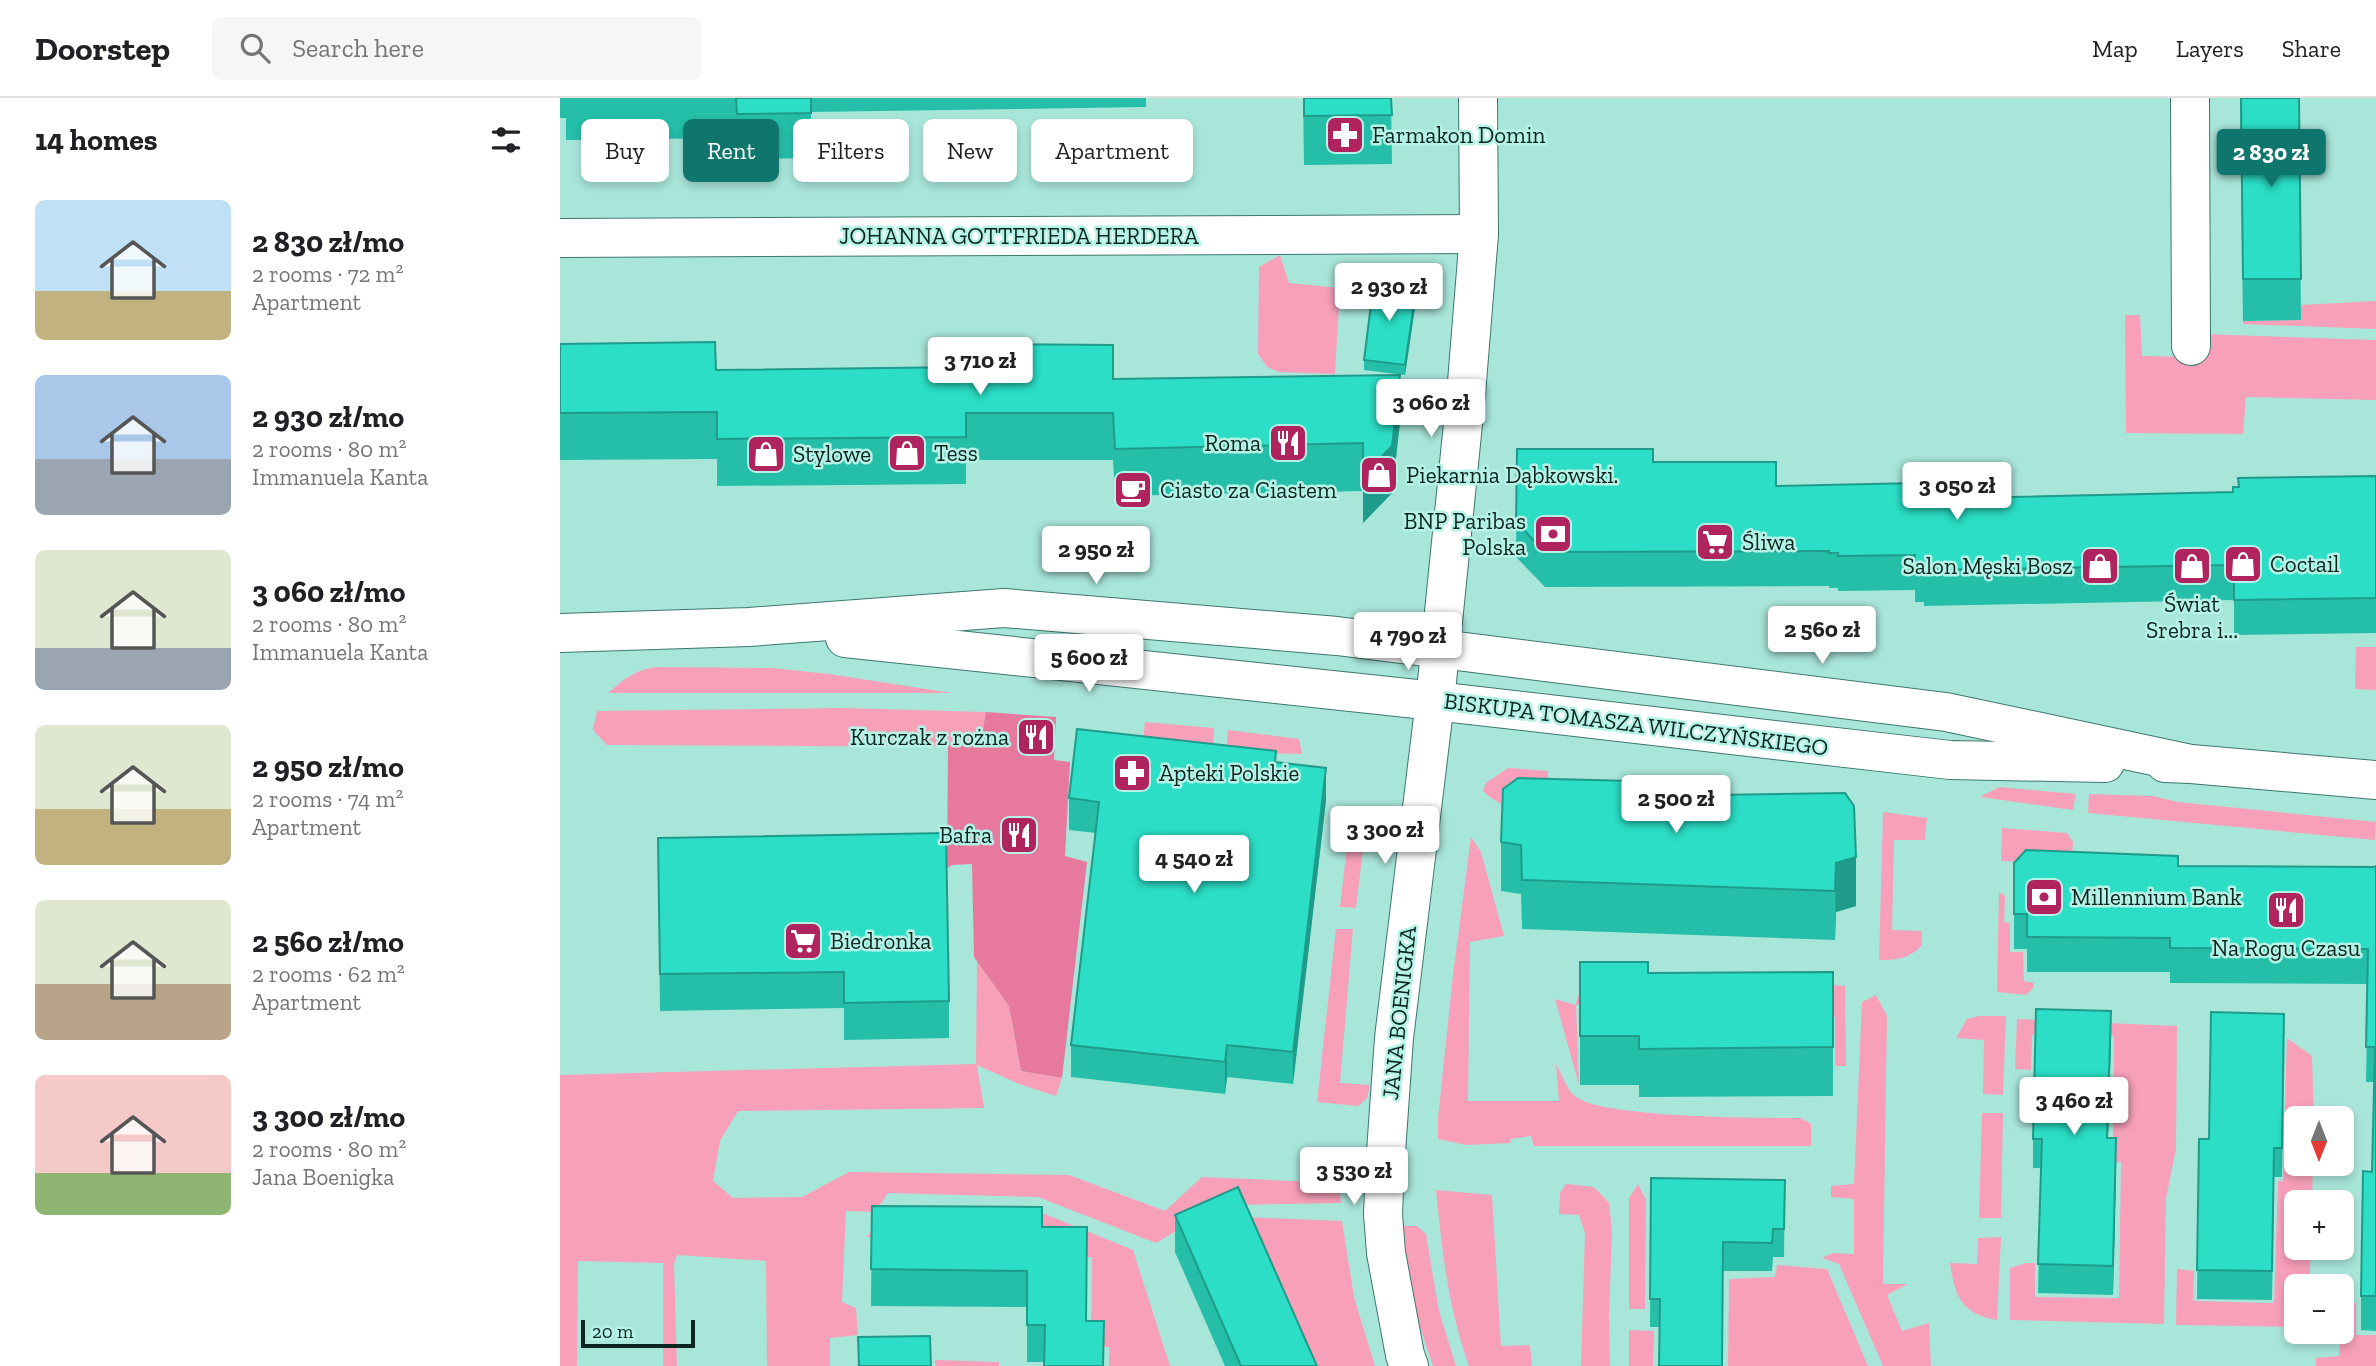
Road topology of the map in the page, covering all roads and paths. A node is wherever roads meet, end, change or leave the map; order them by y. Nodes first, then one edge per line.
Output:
1 (1478, 98) edge
2 (2190, 98) edge
3 (1479, 234) junction
4 (560, 237) edge
5 (2191, 346) dead end
6 (749, 627) junction
7 (560, 633) edge
8 (1440, 649) junction
9 (1435, 701) junction
10 (2191, 764) junction
11 (2376, 780) edge
12 (1409, 1366) edge

1 - 3 street, JANA BOENIGKA
2 - 5 street
3 - 4 street, JOHANNA GOTTFRIEDA HERDERA
3 - 8 street, JANA BOENIGKA
6 - 7 street, BISKUPA TOMASZA WILCZYŃSKIEGO
6 - 8 street, BISKUPA TOMASZA WILCZYŃSKIEGO
6 - 9 street, BISKUPA TOMASZA WILCZYŃSKIEGO
8 - 9 street, JANA BOENIGKA
8 - 10 street, BISKUPA TOMASZA WILCZYŃSKIEGO
9 - 10 street, BISKUPA TOMASZA WILCZYŃSKIEGO
9 - 12 street, JANA BOENIGKA
10 - 11 street, BISKUPA TOMASZA WILCZYŃSKIEGO

